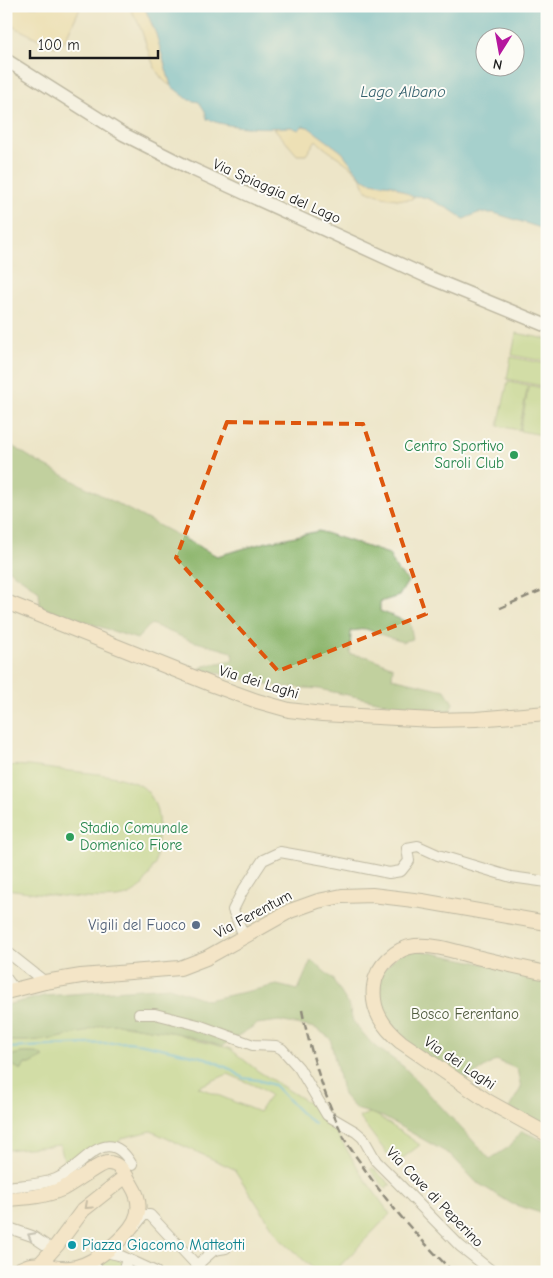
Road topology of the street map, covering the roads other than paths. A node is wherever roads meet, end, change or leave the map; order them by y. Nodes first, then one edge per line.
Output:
1 (6, 60) edge
2 (547, 326) edge
3 (6, 602) edge
4 (547, 714) edge
5 (547, 882) edge
6 (547, 923) edge
7 (244, 936) junction
8 (6, 951) edge
9 (547, 973) edge
10 (44, 982) junction
11 (9, 986) edge
12 (139, 1014) dead end
13 (547, 1134) edge
14 (129, 1170) junction
15 (6, 1187) edge
16 (6, 1199) edge
17 (6, 1227) edge
18 (226, 1248) dead end
19 (54, 1250) junction
20 (110, 1253) junction
21 (127, 1259) junction
22 (95, 1267) edge
23 (42, 1268) edge
24 (200, 1268) edge
25 (13, 1272) edge
26 (123, 1272) edge
27 (156, 1272) edge
28 (493, 1272) edge

1 - 2 street, Via Spiaggia del Lago
3 - 4 main road, Via dei Laghi
5 - 7 street
6 - 7 main road, Via Ferentum
7 - 10 main road, Via Ferentum
8 - 10 street
9 - 13 main road, Via dei Laghi
10 - 11 main road, Via Ferentum
12 - 28 street, Via Cave di Peperino
14 - 15 street
14 - 16 main road
14 -> 19 main road
14 - 20 main road
19 -> 17 street
18 - 24 street
19 - 23 main road
20 - 21 street
20 - 22 main road
20 - 24 street
21 - 26 street
21 - 27 street
22 - 23 main road
23 - 25 main road

